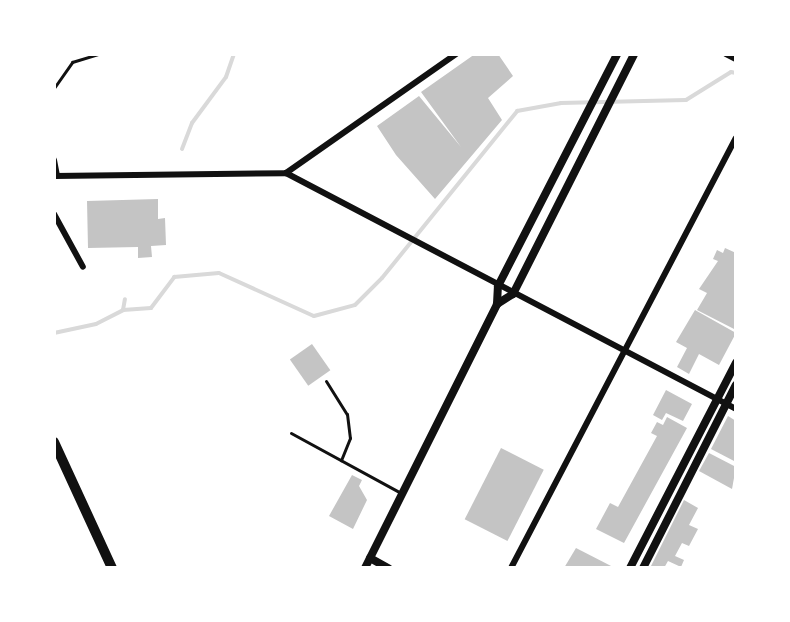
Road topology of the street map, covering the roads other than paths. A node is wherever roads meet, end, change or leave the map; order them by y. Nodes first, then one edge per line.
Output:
1 (99, 54) edge
2 (456, 54) edge
3 (617, 54) edge
4 (634, 54) edge
5 (726, 54) edge
6 (82, 56) edge
7 (736, 59) edge
8 (602, 83) junction
9 (54, 88) edge
10 (616, 90) junction
11 (736, 138) edge
12 (54, 160) edge
13 (560, 165) junction
14 (286, 173) junction
15 (574, 174) junction
16 (56, 176) edge
17 (54, 214) edge
18 (83, 267) dead end
19 (498, 286) junction
20 (513, 294) junction
21 (497, 304) junction
22 (622, 350) junction
23 (736, 363) edge
24 (326, 381) dead end
25 (736, 385) edge
26 (717, 400) junction
27 (726, 404) junction
28 (736, 409) edge
29 (291, 434) dead end
30 (54, 442) edge
31 (341, 460) junction
32 (403, 494) junction
33 (370, 558) junction
34 (112, 568) edge
35 (365, 568) edge
36 (388, 568) edge
37 (511, 568) edge
38 (630, 568) edge
39 (643, 568) edge

1 - 6 lane
2 - 14 street
3 - 8 street
4 - 10 street
5 - 7 street
6 - 9 lane
8 - 10 street
8 - 13 street
10 - 15 street
11 - 22 street
12 - 16 street
13 - 15 street
13 - 19 street
14 - 16 street
14 - 19 street
15 - 20 street
17 - 18 street
19 - 20 street
19 - 21 street
20 - 21 street
20 - 22 street
21 - 32 street
22 - 26 street
22 - 37 street
23 - 26 main road
24 - 31 lane
25 - 27 main road
26 - 27 street
26 - 38 main road
27 - 28 street
27 - 39 main road
29 - 31 lane
30 - 34 highway
31 - 32 lane
32 - 33 street
33 - 35 street
33 - 36 street

